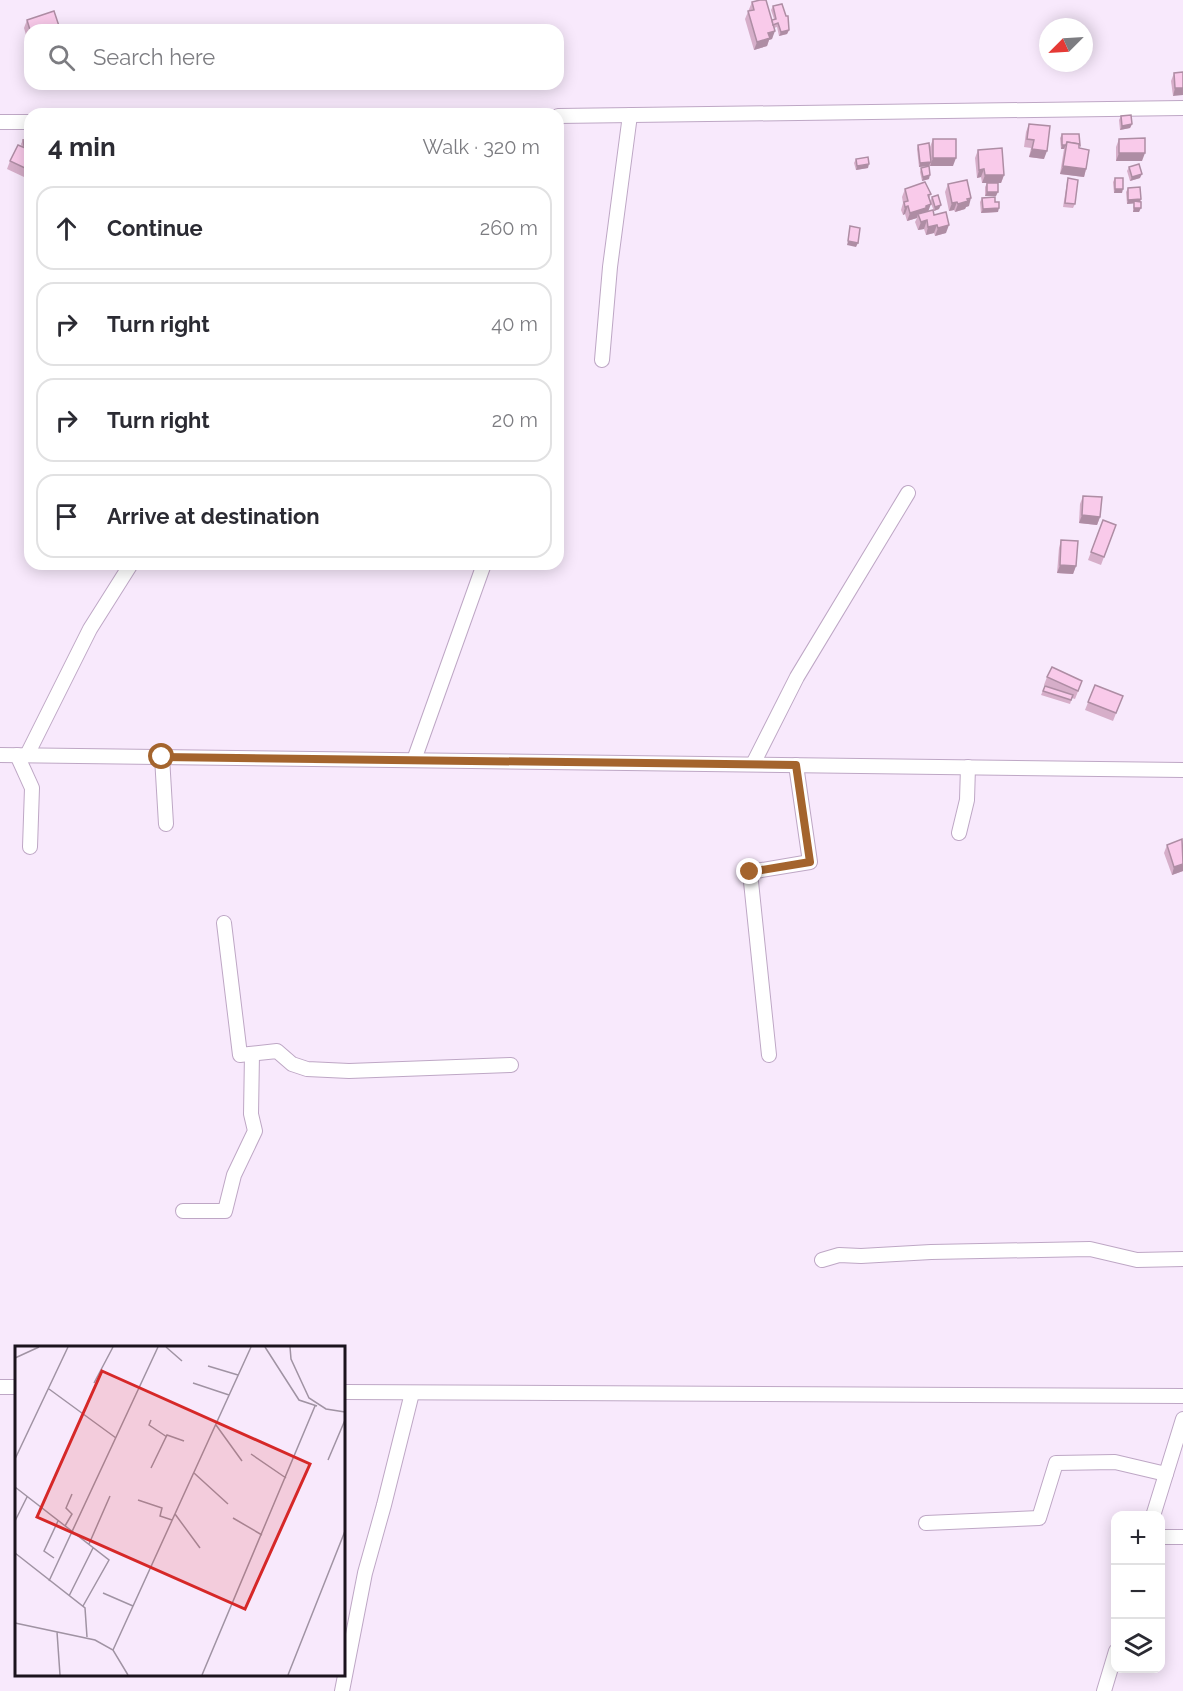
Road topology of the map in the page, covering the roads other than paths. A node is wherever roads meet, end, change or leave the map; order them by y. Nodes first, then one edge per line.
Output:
1 (1183, 108) edge
2 (630, 115) junction
3 (564, 116) edge
4 (24, 122) edge
5 (0, 123) edge
6 (602, 360) dead end
7 (908, 493) dead end
8 (127, 570) edge
9 (482, 570) edge
10 (0, 755) edge
11 (22, 755) junction
12 (162, 757) junction
13 (414, 760) junction
14 (753, 764) junction
15 (796, 765) junction
16 (968, 767) junction
17 (1183, 770) edge
18 (166, 824) dead end
19 (959, 833) dead end
20 (30, 847) dead end
21 (224, 923) dead end
22 (252, 1054) junction
23 (769, 1055) dead end
24 (511, 1065) dead end
25 (183, 1211) dead end
26 (1183, 1259) edge
27 (822, 1260) dead end
28 (345, 1392) edge
29 (412, 1393) junction
30 (1183, 1396) edge
31 (1183, 1419) edge
32 (1166, 1474) junction
33 (1154, 1511) edge
34 (926, 1523) dead end
35 (1165, 1537) edge
36 (1183, 1537) edge
37 (1111, 1668) edge
38 (345, 1676) edge
39 (345, 1676) edge
40 (342, 1691) edge
41 (1104, 1691) edge

1 - 2 street
2 - 3 street
2 - 6 street
4 - 5 street
7 - 14 street
8 - 11 street
9 - 13 street
10 - 11 street
11 - 12 street
11 - 20 street
12 - 13 street
12 - 18 street
13 - 14 street
14 - 15 street
15 - 16 street
15 - 23 street
16 - 17 street
16 - 19 street
21 - 22 street
22 - 24 street
22 - 25 street
26 - 27 street
28 - 29 street
29 - 30 street
29 - 39 street
31 - 32 street
32 - 33 street
32 - 34 street
35 - 36 street
37 - 41 street
38 - 40 street

